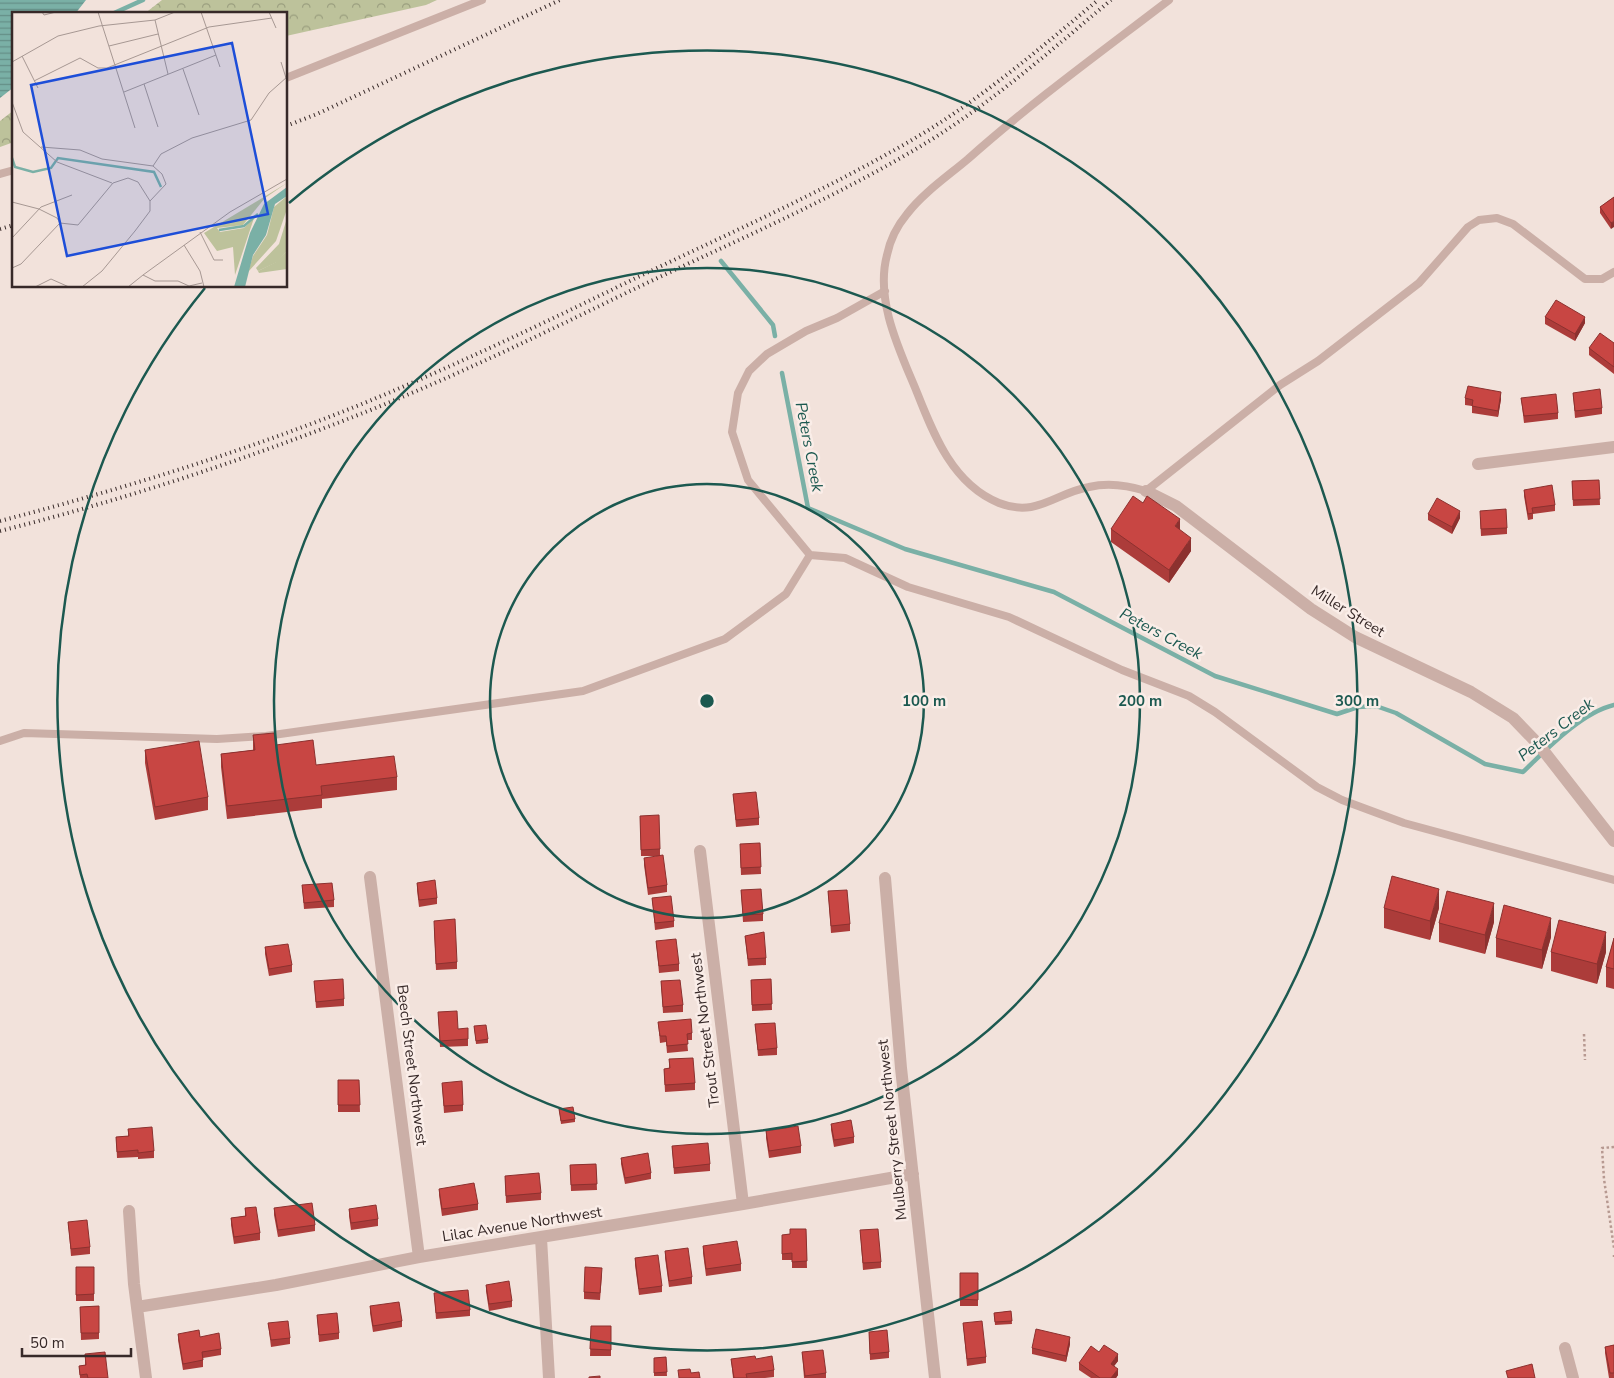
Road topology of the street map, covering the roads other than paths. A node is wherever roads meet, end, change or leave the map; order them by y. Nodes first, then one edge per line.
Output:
1 (482, 0) edge
2 (1169, 0) edge
3 (288, 77) edge
4 (1614, 272) edge
5 (885, 291) junction
6 (1614, 446) edge
7 (1478, 464) dead end
8 (1146, 491) junction
9 (810, 555) junction
10 (0, 741) edge
11 (1614, 841) edge
12 (700, 851) dead end
13 (370, 878) dead end
14 (885, 878) dead end
15 (1614, 880) edge
16 (912, 1174) junction
17 (742, 1204) junction
18 (129, 1211) dead end
19 (541, 1238) junction
20 (419, 1257) junction
21 (137, 1307) junction
22 (1565, 1348) dead end
23 (146, 1378) edge
24 (549, 1378) edge
25 (935, 1378) edge
26 (1574, 1378) edge

1 - 3 lane
2 - 5 lane
4 - 8 lane
5 - 8 lane
5 - 9 lane
6 - 7 street
8 - 11 street, Miller Street
9 - 10 lane
9 - 15 lane
12 - 17 street, Trout Street Northwest
13 - 20 street, Beech Street Northwest
14 - 16 street, Mulberry Street Northwest
16 - 17 street, Lilac Avenue Northwest
16 - 25 street, Mulberry Street Northwest
17 - 19 street, Lilac Avenue Northwest
18 - 21 street
19 - 20 street, Lilac Avenue Northwest
19 - 24 street
20 - 21 street, Lilac Avenue Northwest
21 - 23 street
22 - 26 street

